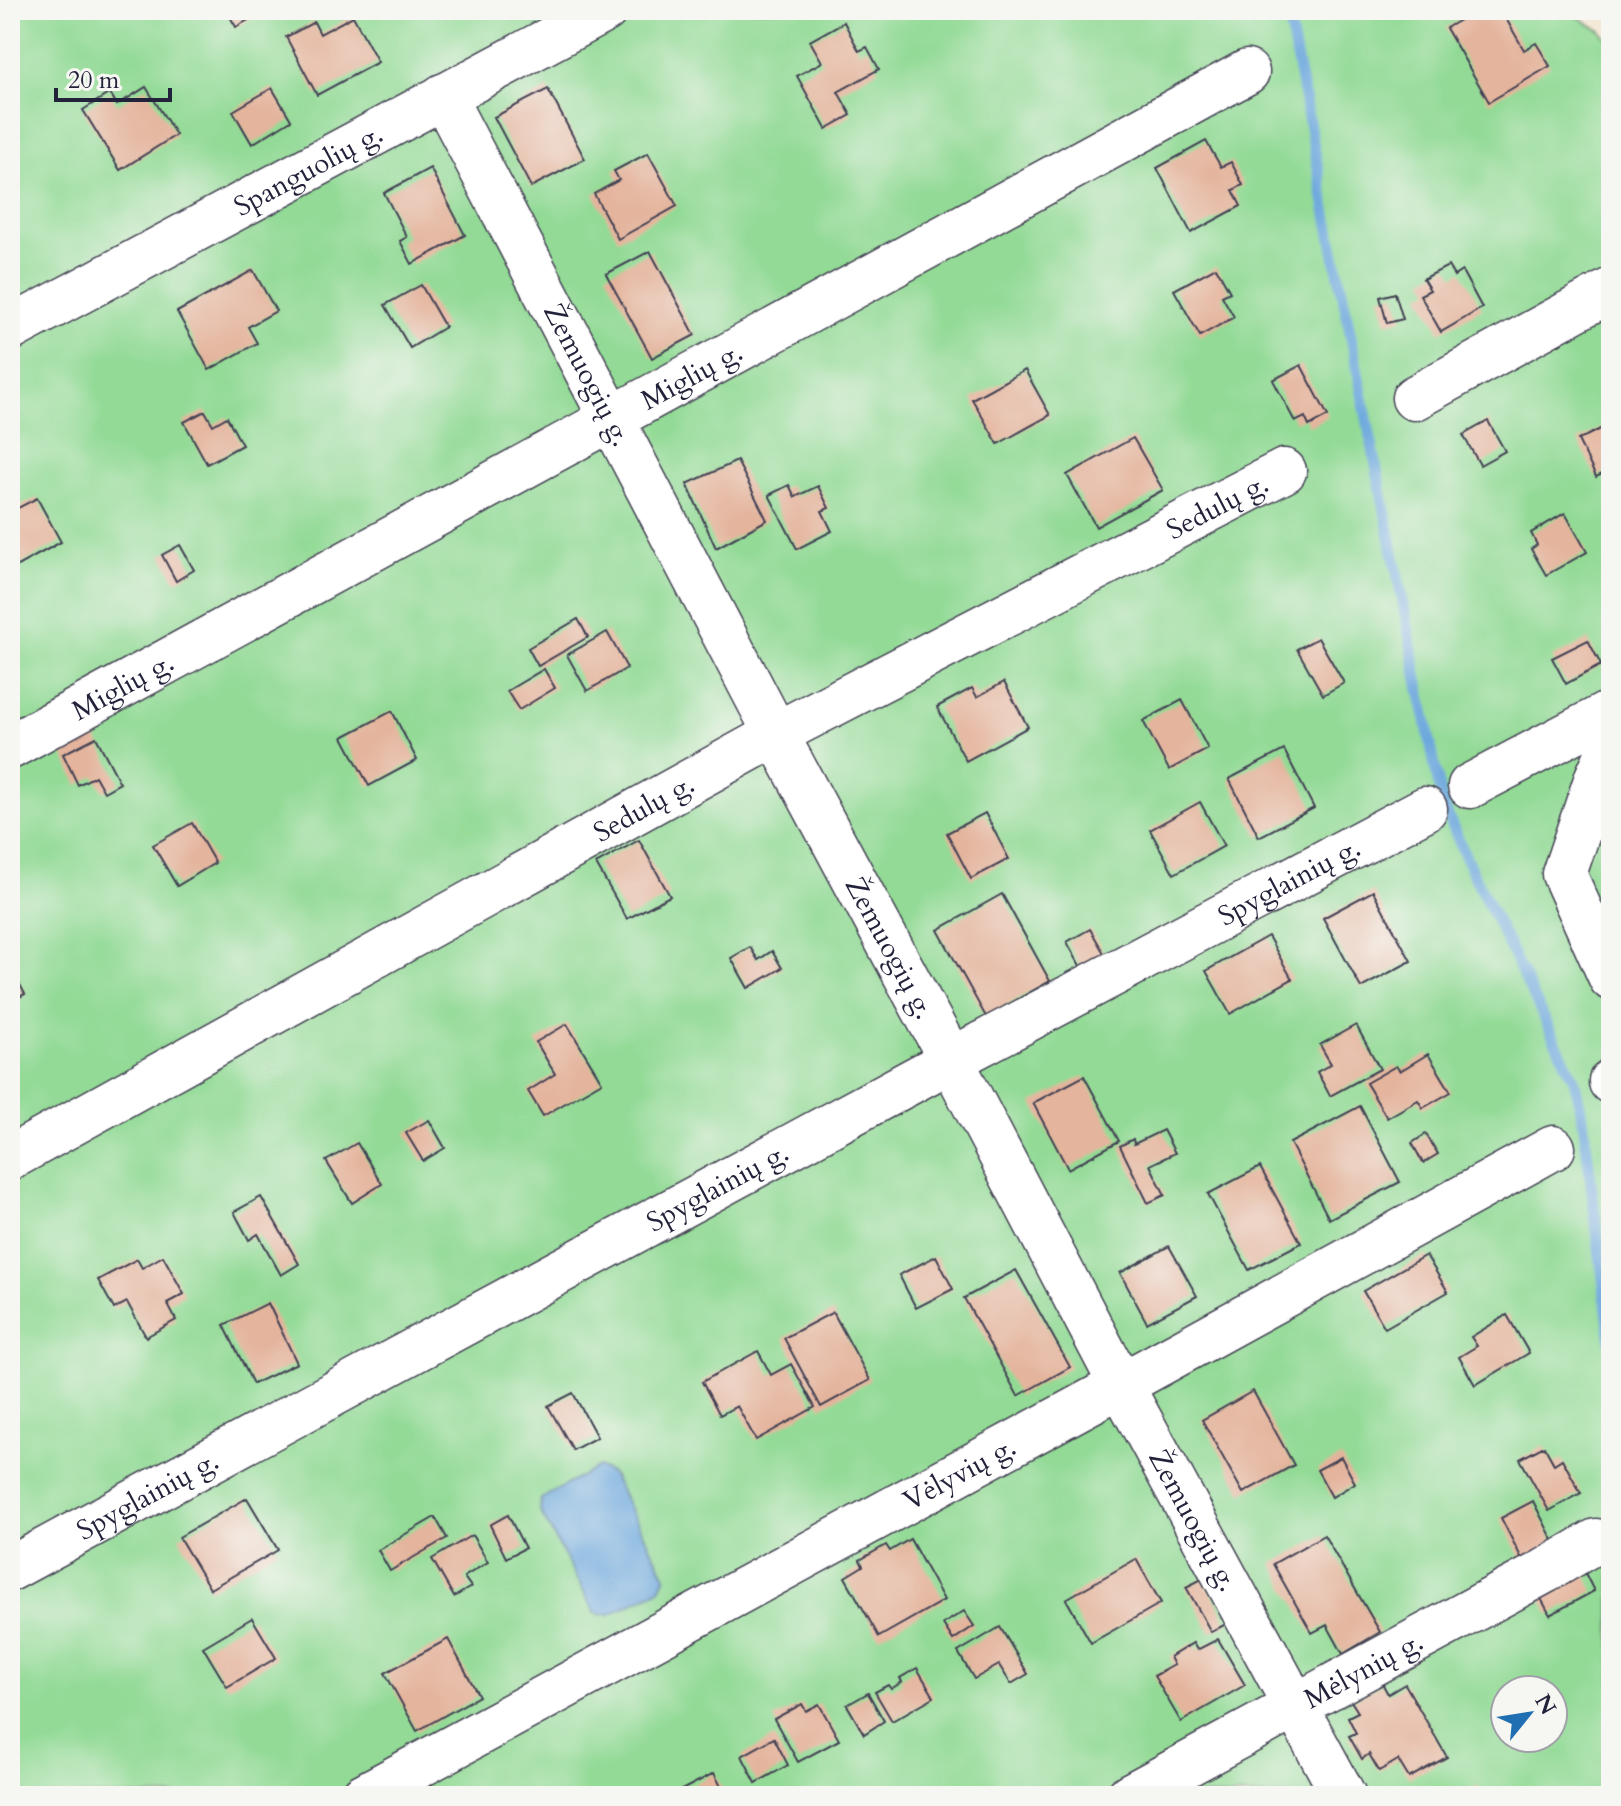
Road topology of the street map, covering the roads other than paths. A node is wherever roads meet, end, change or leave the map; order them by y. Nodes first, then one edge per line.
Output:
1 (605, 10) edge
2 (1247, 72) dead end
3 (443, 96) junction
4 (1611, 290) edge
5 (10, 329) edge
6 (1414, 398) dead end
7 (612, 419) junction
8 (1284, 471) dead end
9 (1611, 712) edge
10 (776, 734) junction
11 (1611, 746) edge
12 (10, 747) edge
13 (1470, 786) dead end
14 (1425, 809) dead end
15 (1611, 978) edge
16 (951, 1060) junction
17 (1553, 1148) dead end
18 (10, 1158) edge
19 (1121, 1385) junction
20 (1596, 1541) dead end
21 (10, 1569) edge
22 (1295, 1706) junction
23 (363, 1796) edge
24 (1129, 1796) edge
25 (1344, 1796) edge

1 - 3 street, Spanguolių g.
2 - 7 street, Miglių g.
3 - 5 street, Spanguolių g.
3 - 7 street, Žemuogių g.
4 - 6 street
7 - 10 street, Žemuogių g.
7 - 12 street, Miglių g.
8 - 10 street, Sedulų g.
9 - 13 street
10 - 16 street, Žemuogių g.
10 - 18 street, Sedulų g.
11 - 15 street
14 - 16 street, Spyglainių g.
16 - 19 street, Žemuogių g.
16 - 21 street, Spyglainių g.
17 - 19 street, Vėlyvių g.
19 - 22 street, Žemuogių g.
19 - 23 street, Vėlyvių g.
20 - 22 street, Mėlynių g.
22 - 24 street, Mėlynių g.
22 - 25 street, Žemuogių g.

